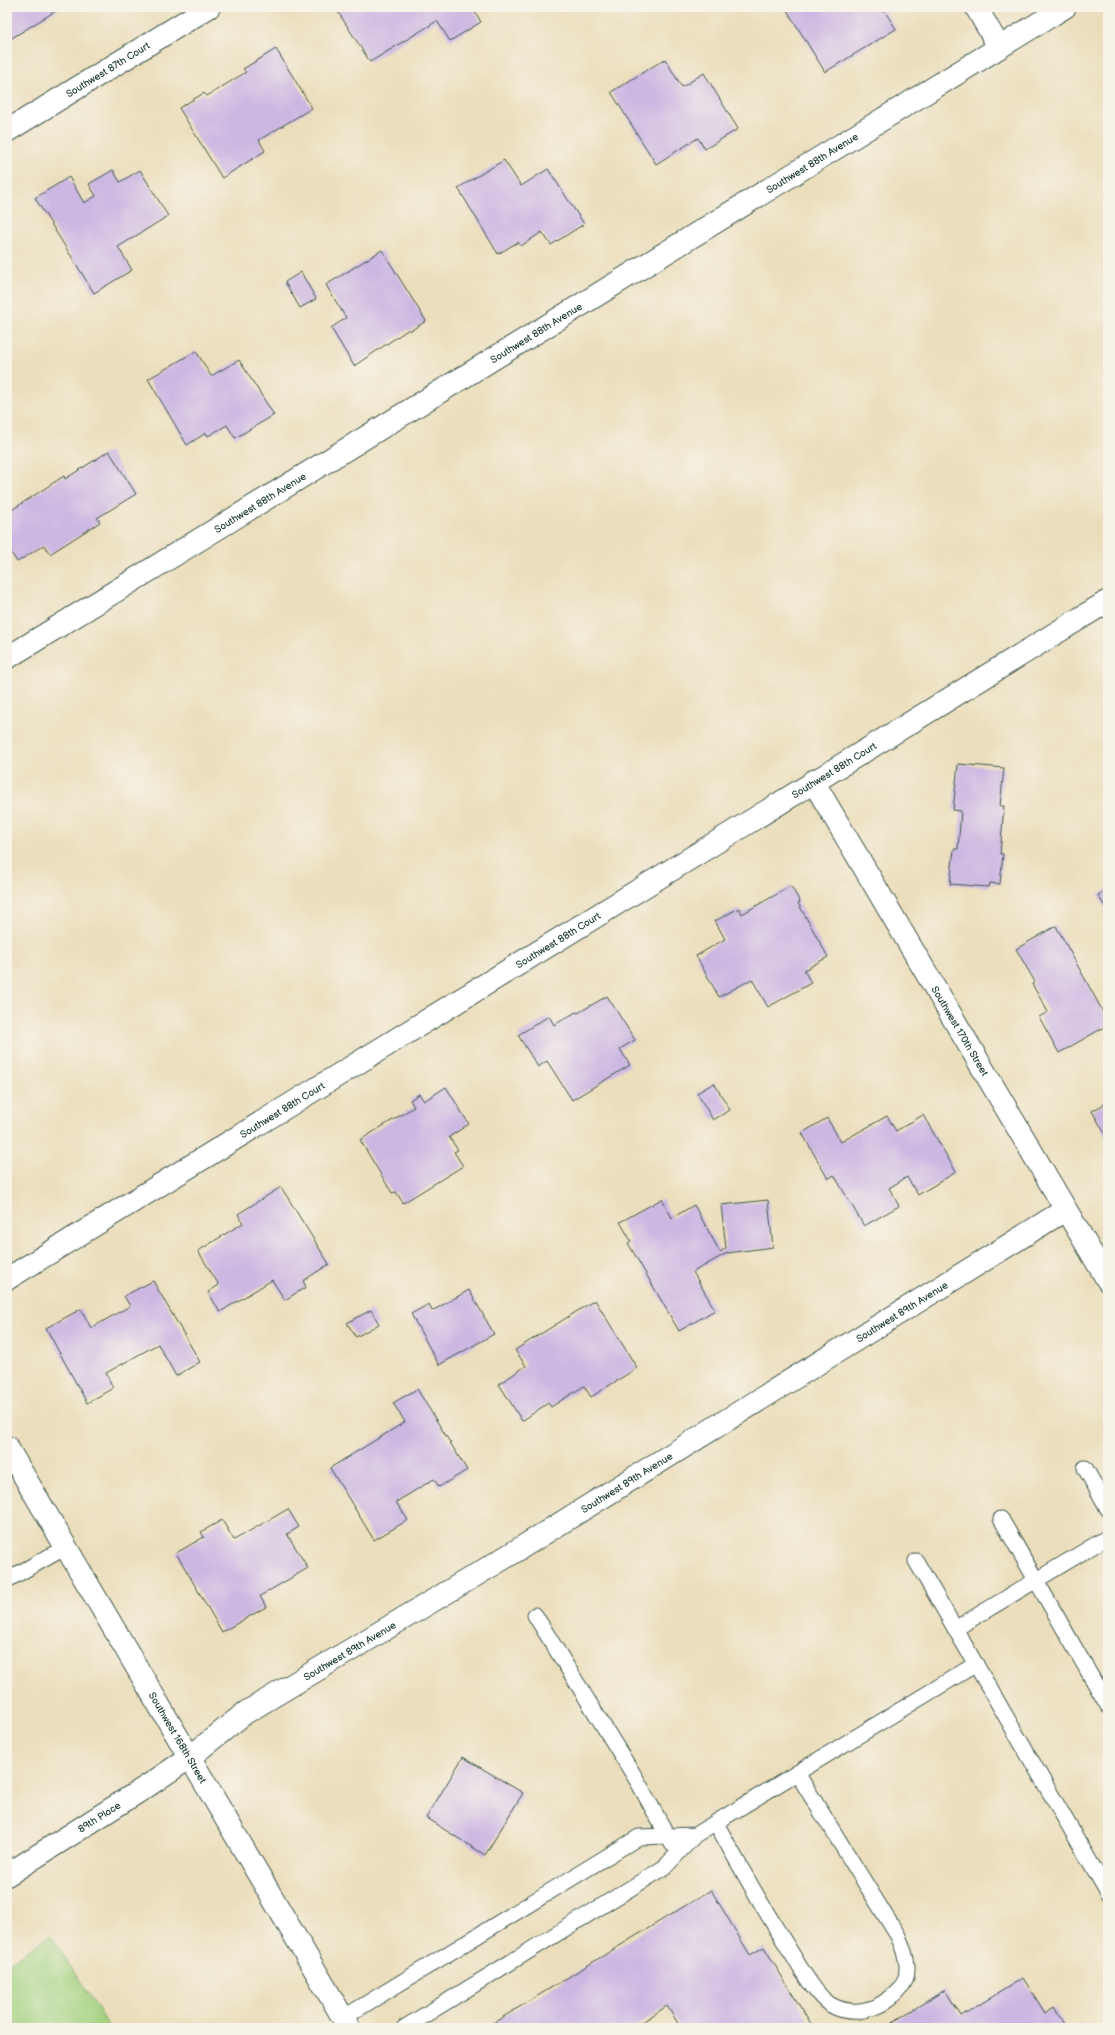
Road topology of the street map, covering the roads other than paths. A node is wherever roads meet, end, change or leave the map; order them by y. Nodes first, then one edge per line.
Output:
1 (208, 7) edge
2 (976, 7) edge
3 (1065, 7) edge
4 (999, 47) junction
5 (7, 131) edge
6 (1108, 601) edge
7 (7, 658) edge
8 (813, 781) junction
9 (1065, 1210) junction
10 (7, 1279) edge
11 (1108, 1281) edge
12 (7, 1447) edge
13 (13, 1462) edge
14 (1085, 1468) dead end
15 (1108, 1509) edge
16 (1000, 1519) dead end
17 (1108, 1537) edge
18 (66, 1547) junction
19 (916, 1561) dead end
20 (7, 1580) edge
21 (1036, 1580) junction
22 (534, 1615) dead end
23 (955, 1629) junction
24 (976, 1664) junction
25 (1108, 1706) edge
26 (190, 1757) junction
27 (797, 1773) junction
28 (716, 1823) junction
29 (695, 1835) junction
30 (668, 1836) junction
31 (678, 1853) junction
32 (7, 1875) edge
33 (1108, 1893) edge
34 (346, 2023) edge
35 (404, 2028) edge

1 - 5 street, Southwest 87th Court
2 - 4 street
3 - 4 street, Southwest 88th Avenue
4 - 7 street, Southwest 88th Avenue
6 - 8 street, Southwest 88th Court
8 - 9 street, Southwest 170th Street
8 - 10 street, Southwest 88th Court
9 - 11 street, Southwest 170th Street
9 - 26 street, Southwest 89th Avenue
12 - 13 street, Southwest 168th Street
13 - 18 street, Southwest 168th Street
14 - 15 lane
16 - 21 lane
17 - 21 lane
18 - 20 lane
18 - 26 street, Southwest 168th Street
19 - 23 lane
21 - 23 lane
21 - 25 lane
22 - 30 lane
23 - 24 lane
24 - 27 lane
24 - 33 lane
26 - 32 street, 89th Place
26 - 34 street, Southwest 168th Street
27 - 28 lane
27 - 28 lane
28 - 29 lane
29 - 30 lane
29 - 31 lane
30 - 31 lane
30 - 34 lane
31 - 35 lane

